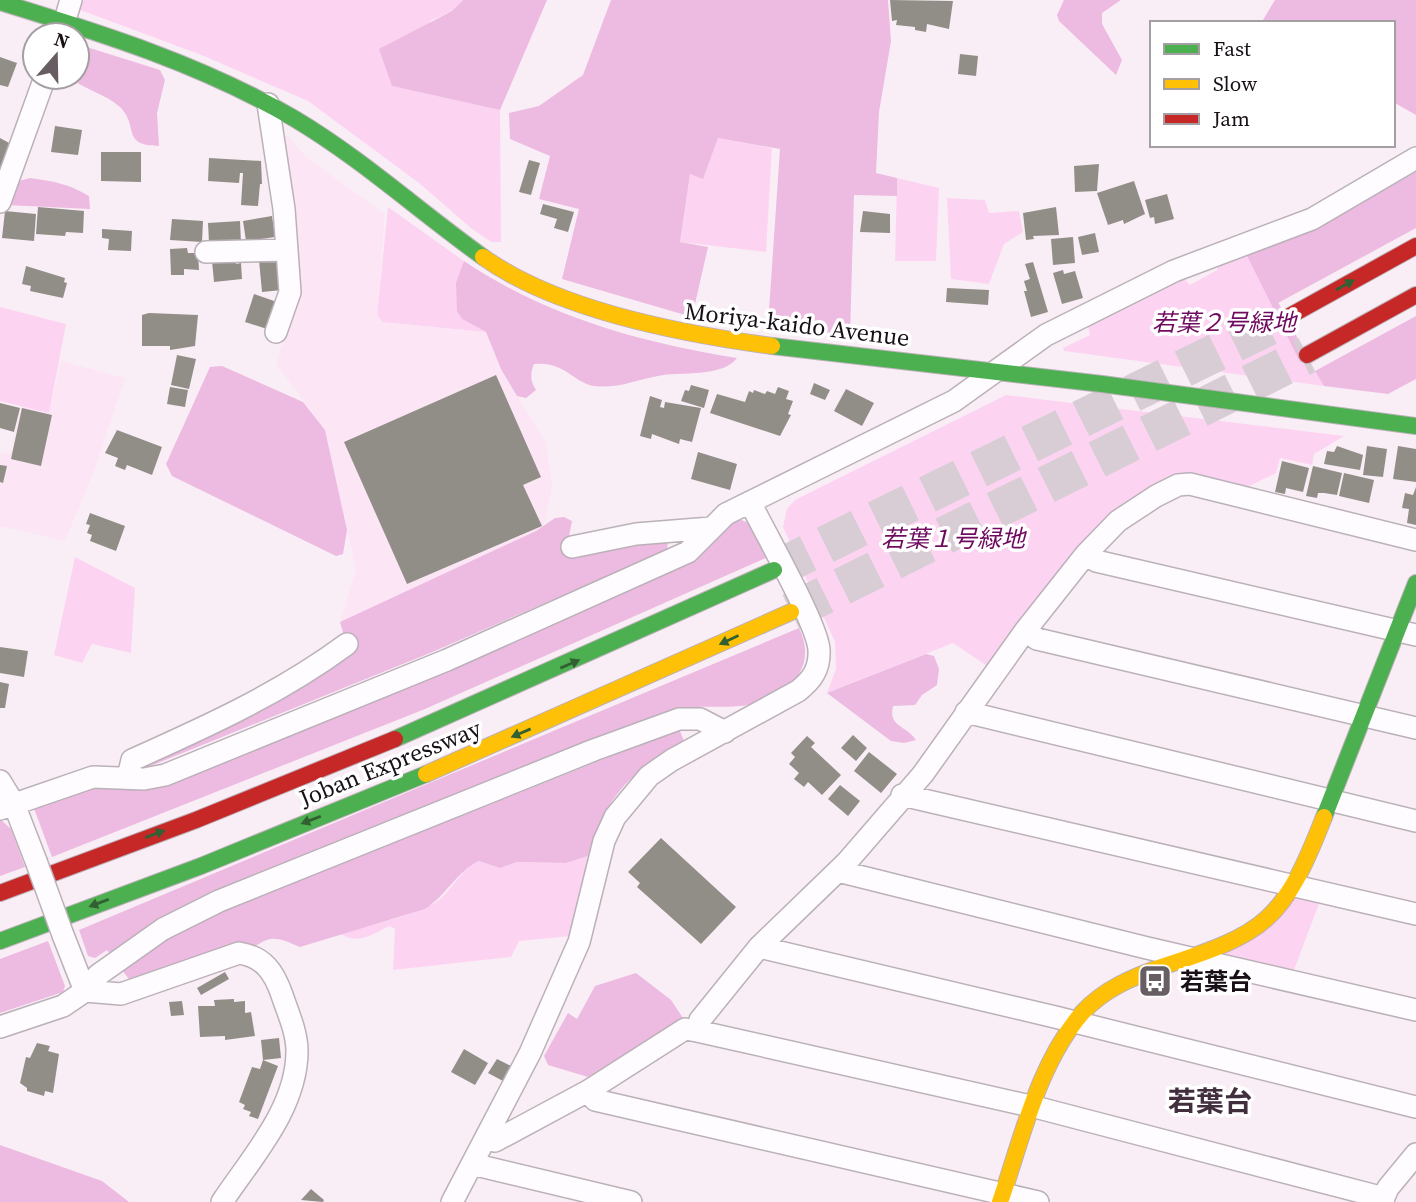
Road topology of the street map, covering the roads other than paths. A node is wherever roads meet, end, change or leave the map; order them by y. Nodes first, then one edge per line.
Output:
1 (71, 0) edge
2 (0, 2) edge
3 (46, 21) edge
4 (65, 21) edge
5 (91, 36) edge
6 (41, 91) edge
7 (268, 104) junction
8 (1416, 158) edge
9 (0, 202) edge
10 (1416, 246) edge
11 (287, 250) junction
12 (206, 252) dead end
13 (1416, 295) edge
14 (1286, 318) tunnel mouth
15 (276, 332) dead end
16 (1307, 355) tunnel mouth
17 (999, 371) junction
18 (1416, 426) edge
19 (750, 502) junction
20 (711, 528) junction
21 (1416, 540) edge
22 (572, 547) dead end
23 (1086, 554) junction
24 (774, 570) tunnel mouth
25 (1416, 583) edge
26 (791, 612) tunnel mouth
27 (1025, 631) junction
28 (1407, 633) edge
29 (347, 644) dead end
30 (966, 712) junction
31 (1363, 716) junction
32 (1416, 728) edge
33 (724, 732) junction
34 (128, 777) junction
35 (0, 781) edge
36 (902, 795) junction
37 (1330, 802) junction
38 (7, 807) edge
39 (1416, 821) edge
40 (838, 872) junction
41 (1295, 885) junction
42 (0, 893) edge
43 (1416, 914) edge
44 (0, 941) edge
45 (759, 947) junction
46 (1190, 957) junction
47 (85, 991) junction
48 (1416, 1010) edge
49 (1076, 1022) junction
50 (0, 1027) edge
51 (697, 1031) junction
52 (588, 1091) junction
53 (1035, 1107) junction
54 (1416, 1107) edge
55 (486, 1138) junction
56 (1416, 1154) edge
57 (472, 1164) junction
58 (560, 1194) edge
59 (1002, 1198) edge
60 (1383, 1200) edge
61 (222, 1202) edge
62 (452, 1202) edge
63 (631, 1202) edge
64 (1038, 1202) edge

1 - 4 street
2 - 3 main road, Moriya-kaido Avenue
5 - 7 main road, Moriya-kaido Avenue
6 - 9 street
7 - 11 street
7 - 17 main road, Moriya-kaido Avenue
8 - 17 street
14 -> 10 main road
11 - 12 street
11 - 15 street
13 - 16 main road
17 - 18 main road, Moriya-kaido Avenue
17 - 19 street
19 - 20 street
19 - 33 street
20 - 22 street
20 - 34 street
21 - 23 street
23 - 27 street
23 - 28 street
42 -> 24 main road, Joban Expressway
25 - 28 main road
26 -> 44 main road, Joban Expressway
27 - 30 street
27 - 31 street
28 - 31 main road
29 - 34 street
30 - 36 street
30 - 37 street
31 - 32 street
31 - 37 main road
33 - 47 street
33 - 55 street
34 - 38 street
35 - 38 street
36 - 40 street
36 - 41 street
37 - 39 street
37 - 41 main road
38 - 47 street, bridge
40 - 45 street
40 - 46 street
41 - 43 street
41 - 46 main road
45 - 49 street
45 - 51 street
46 - 48 street
46 - 49 main road
47 - 50 street
47 - 61 street
49 - 53 main road
49 - 54 street
51 - 52 street
51 - 53 street
52 - 55 street
52 - 59 street
53 - 59 main road
53 - 60 street
55 - 57 street
56 - 60 street
57 - 58 street
57 - 62 street
58 - 63 street
59 - 64 street

